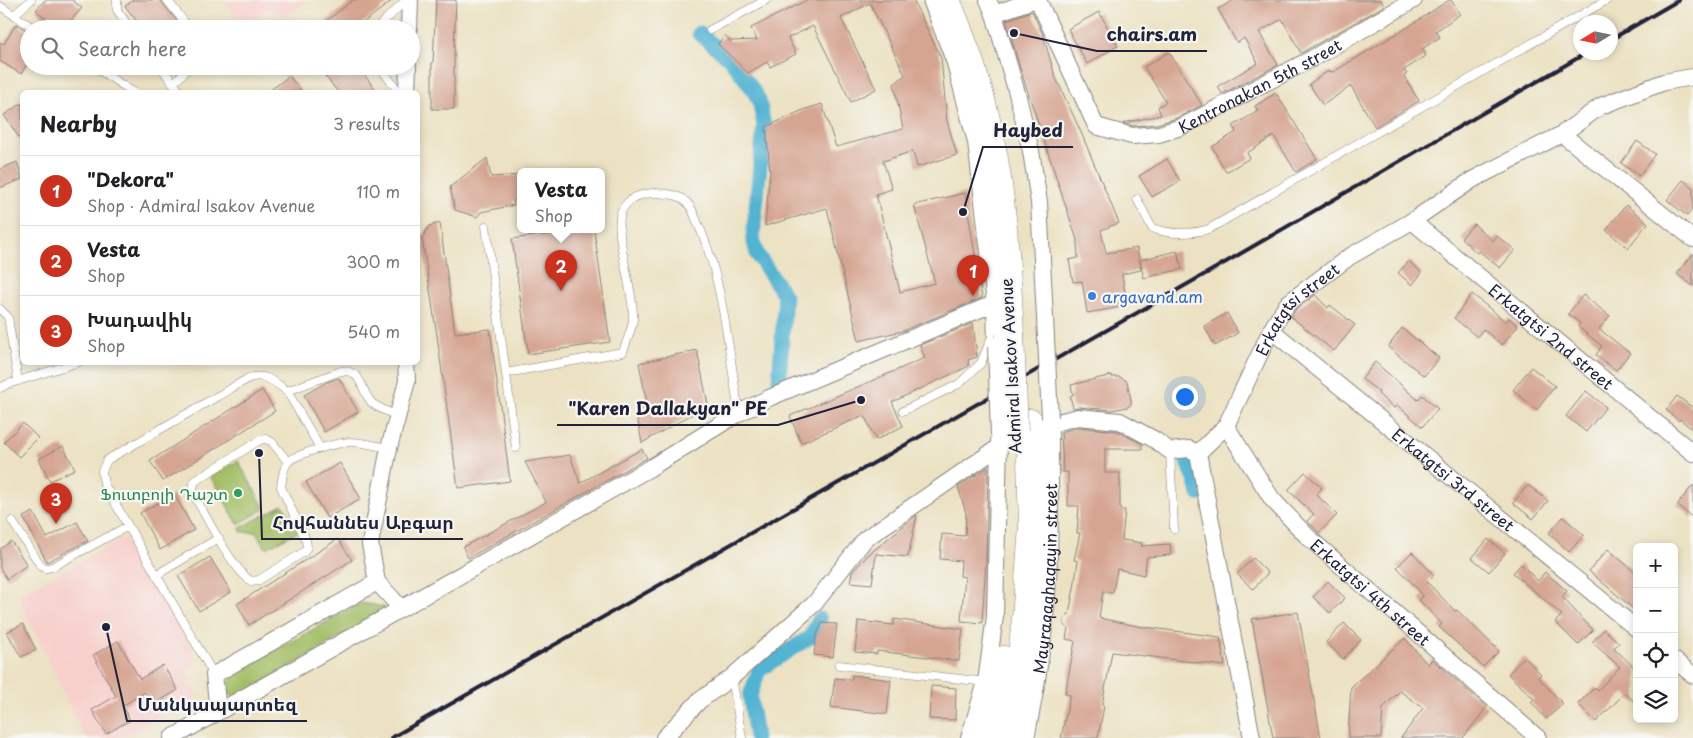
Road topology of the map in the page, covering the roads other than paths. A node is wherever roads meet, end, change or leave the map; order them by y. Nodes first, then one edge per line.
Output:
1 (31, 0) edge
2 (117, 0) edge
3 (167, 0) edge
4 (406, 0) edge
5 (410, 0) edge
6 (766, 0) edge
7 (931, 0) edge
8 (946, 0) edge
9 (967, 0) edge
10 (1033, 0) edge
11 (1038, 0) edge
12 (1414, 0) edge
13 (1607, 0) edge
14 (0, 6) edge
15 (991, 7) edge
16 (14, 15) junction
17 (22, 20) edge
18 (124, 20) edge
19 (183, 20) edge
20 (385, 20) edge
21 (409, 20) edge
22 (710, 30) dead end
23 (107, 75) edge
24 (167, 75) edge
25 (182, 75) edge
26 (385, 75) edge
27 (408, 75) edge
28 (1693, 77) edge
29 (174, 83) junction
30 (130, 90) edge
31 (179, 90) edge
32 (397, 90) edge
33 (407, 90) edge
34 (1562, 134) junction
35 (1137, 199) dead end
36 (1412, 221) junction
37 (486, 226) dead end
38 (1693, 239) edge
39 (995, 303) junction
40 (0, 309) edge
41 (1271, 330) junction
42 (1015, 331) junction
43 (69, 365) edge
44 (406, 365) edge
45 (506, 373) junction
46 (18, 381) junction
47 (0, 388) edge
48 (287, 391) junction
49 (903, 411) dead end
50 (739, 413) junction
51 (398, 416) junction
52 (1226, 426) junction
53 (1024, 430) junction
54 (320, 448) junction
55 (389, 448) junction
56 (516, 448) dead end
57 (1170, 451) junction
58 (1693, 452) edge
59 (1198, 454) junction
60 (288, 462) junction
61 (12, 521) dead end
62 (128, 526) junction
63 (1174, 529) dead end
64 (219, 538) junction
65 (156, 575) junction
66 (377, 582) junction
67 (401, 608) junction
68 (1633, 626) edge
69 (1678, 663) edge
70 (839, 665) dead end
71 (214, 675) junction
72 (1693, 675) edge
73 (732, 677) junction
74 (986, 682) junction
75 (218, 711) junction
76 (172, 738) edge
77 (664, 738) edge
78 (742, 738) edge
79 (969, 738) edge
80 (987, 738) edge
81 (1009, 738) edge
82 (1026, 738) edge
83 (1252, 738) edge
84 (1538, 738) edge

1 - 16 lane
2 - 18 lane
3 - 19 lane
4 - 20 lane
5 - 21 street
6 - 22 lane
7 - 39 street
8 - 42 highway, Admiral Isakov Avenue
9 - 42 highway, Admiral Isakov Avenue
10 - 15 street
11 - 12 street, Kentronakan 5th street
13 - 35 lane
14 - 16 lane
15 - 42 street
16 - 17 lane
23 - 30 lane
24 - 29 lane
25 - 29 lane
26 - 32 lane
27 - 33 street
28 - 34 street, Erkatgtsi street
29 - 31 lane
34 - 36 street, Erkatgtsi street
34 - 38 street
36 - 41 street, Erkatgtsi street
36 - 58 street, Erkatgtsi 2nd street
37 - 45 lane
39 - 42 street
39 - 50 street
40 - 46 lane
41 - 52 street, Erkatgtsi street
41 - 68 street, Erkatgtsi 3rd street
42 - 49 lane
42 - 53 highway, Admiral Isakov Avenue
43 - 46 lane
44 - 51 street
45 - 50 lane
45 - 56 lane
46 - 47 lane
48 - 51 lane
48 - 54 lane
48 - 62 lane
50 - 67 street
51 - 55 street
52 - 59 street, Erkatgtsi street
52 - 84 street, Erkatgtsi 4th street
53 - 57 street
53 - 73 street
53 - 74 street
53 - 80 highway, Admiral Isakov Avenue
53 - 81 highway, Admiral Isakov Avenue
53 - 82 street, Mayraqaghaqayin street
54 - 55 lane
54 - 60 lane
55 - 66 street
57 - 59 street
57 - 63 lane
59 - 83 street
60 - 64 lane
60 - 64 lane
61 - 62 lane
62 - 65 lane
64 - 65 lane
65 - 71 lane
66 - 67 street
66 - 71 street
67 - 75 street
69 - 72 street
70 - 74 lane
71 - 75 street
73 - 77 street
73 - 78 lane
74 - 79 street
75 - 76 street

